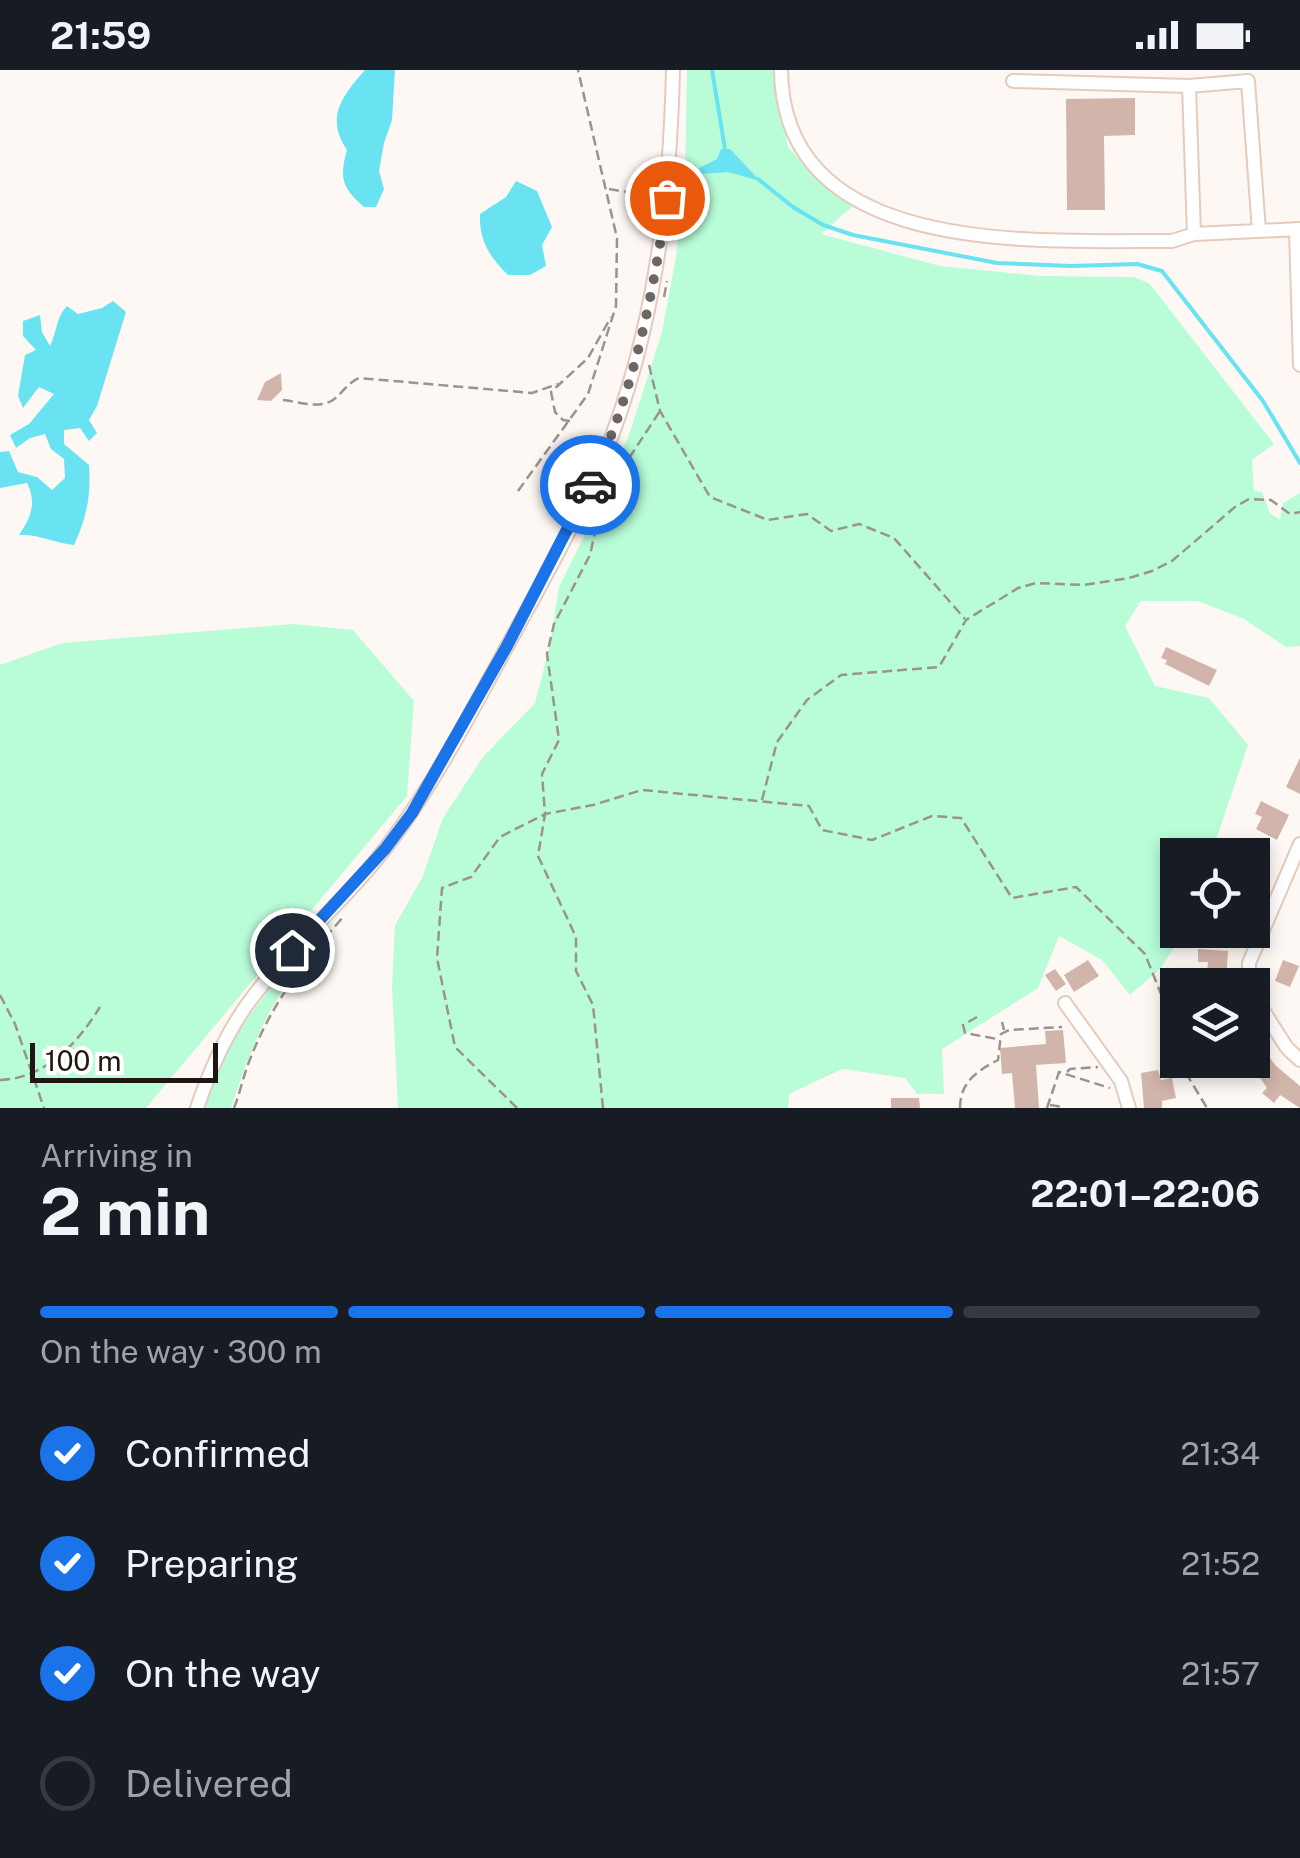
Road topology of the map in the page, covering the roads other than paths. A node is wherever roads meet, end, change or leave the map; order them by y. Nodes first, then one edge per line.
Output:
1 (673, 70) edge
2 (782, 70) edge
3 (1014, 81) dead end
4 (1189, 86) junction
5 (1298, 229) edge
6 (1258, 231) junction
7 (1194, 234) junction
8 (1300, 365) edge
9 (1300, 844) edge
10 (1249, 968) edge
11 (1065, 1003) dead end
12 (1270, 1022) edge
13 (1300, 1060) edge
14 (196, 1108) edge
15 (1129, 1108) edge

1 - 14 street
2 - 7 street
3 - 4 street
4 - 6 street
4 - 7 street
5 - 6 street
5 - 8 street
6 - 7 street
9 - 10 street
11 - 15 street
12 - 13 street

